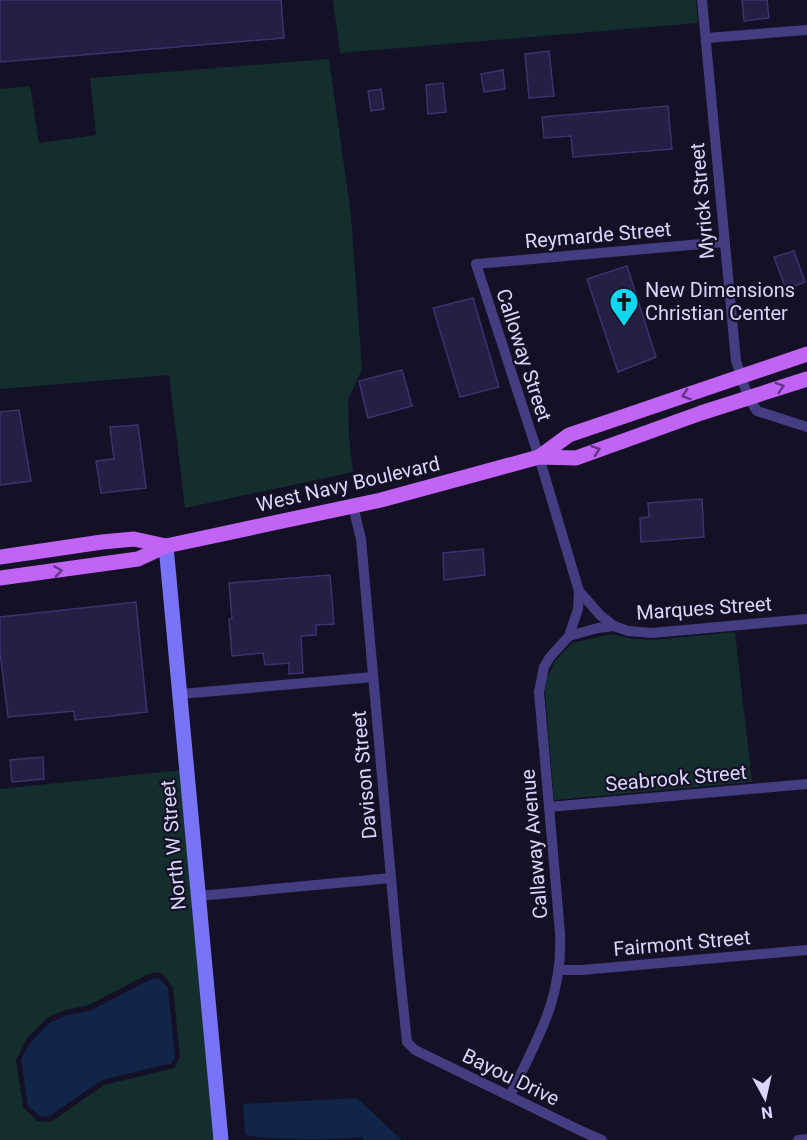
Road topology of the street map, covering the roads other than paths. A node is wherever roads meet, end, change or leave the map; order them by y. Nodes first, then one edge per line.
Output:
1 (702, 0) edge
2 (807, 30) edge
3 (706, 38) junction
4 (724, 242) junction
5 (476, 264) joint
6 (807, 354) edge
7 (741, 377) junction
8 (807, 379) edge
9 (748, 397) junction
10 (807, 427) edge
11 (539, 457) junction
12 (353, 506) junction
13 (166, 546) junction
14 (0, 556) edge
15 (0, 578) edge
16 (579, 591) junction
17 (807, 619) edge
18 (614, 626) junction
19 (569, 636) junction
20 (373, 677) junction
21 (181, 694) junction
22 (807, 784) edge
23 (549, 807) junction
24 (391, 878) junction
25 (199, 896) junction
26 (807, 950) edge
27 (559, 970) junction
28 (407, 1042) joint
29 (510, 1096) junction
30 (807, 1139) edge
31 (220, 1140) edge
32 (602, 1140) edge
33 (798, 1140) edge

1 - 3 street, Myrick Street
2 - 3 street
3 - 4 street, Myrick Street
4 - 5 street, Reymarde Street
4 - 7 street, Myrick Street
5 - 11 street, Calloway Street
6 - 7 main road, West Navy Boulevard
7 - 9 street, Myrick Street
7 -> 11 main road, West Navy Boulevard
9 -> 8 main road, West Navy Boulevard
9 - 10 street
11 -> 9 main road, West Navy Boulevard
11 - 12 main road, West Navy Boulevard
11 - 16 street, Callaway Avenue
12 - 13 main road, West Navy Boulevard
12 - 20 street, Davison Street
13 - 14 main road, West Navy Boulevard
15 -> 13 main road, West Navy Boulevard
13 - 21 main road, North W Street
16 - 18 street, Callaway Avenue
16 - 19 street, Callaway Avenue
17 - 18 street, Marques Street
18 - 19 street, Marques Street
19 - 23 street, Callaway Avenue
20 - 21 street
20 - 24 street, Davison Street
21 - 25 main road, North W Street
22 - 23 street, Seabrook Street
23 - 27 street, Callaway Avenue
24 - 25 street
24 - 28 street, Davison Street
25 - 31 main road, North W Street
26 - 27 street, Fairmont Street
27 - 29 street, Callaway Avenue
28 - 29 street, Bayou Drive
29 - 32 street, Bayou Drive
30 - 33 street

